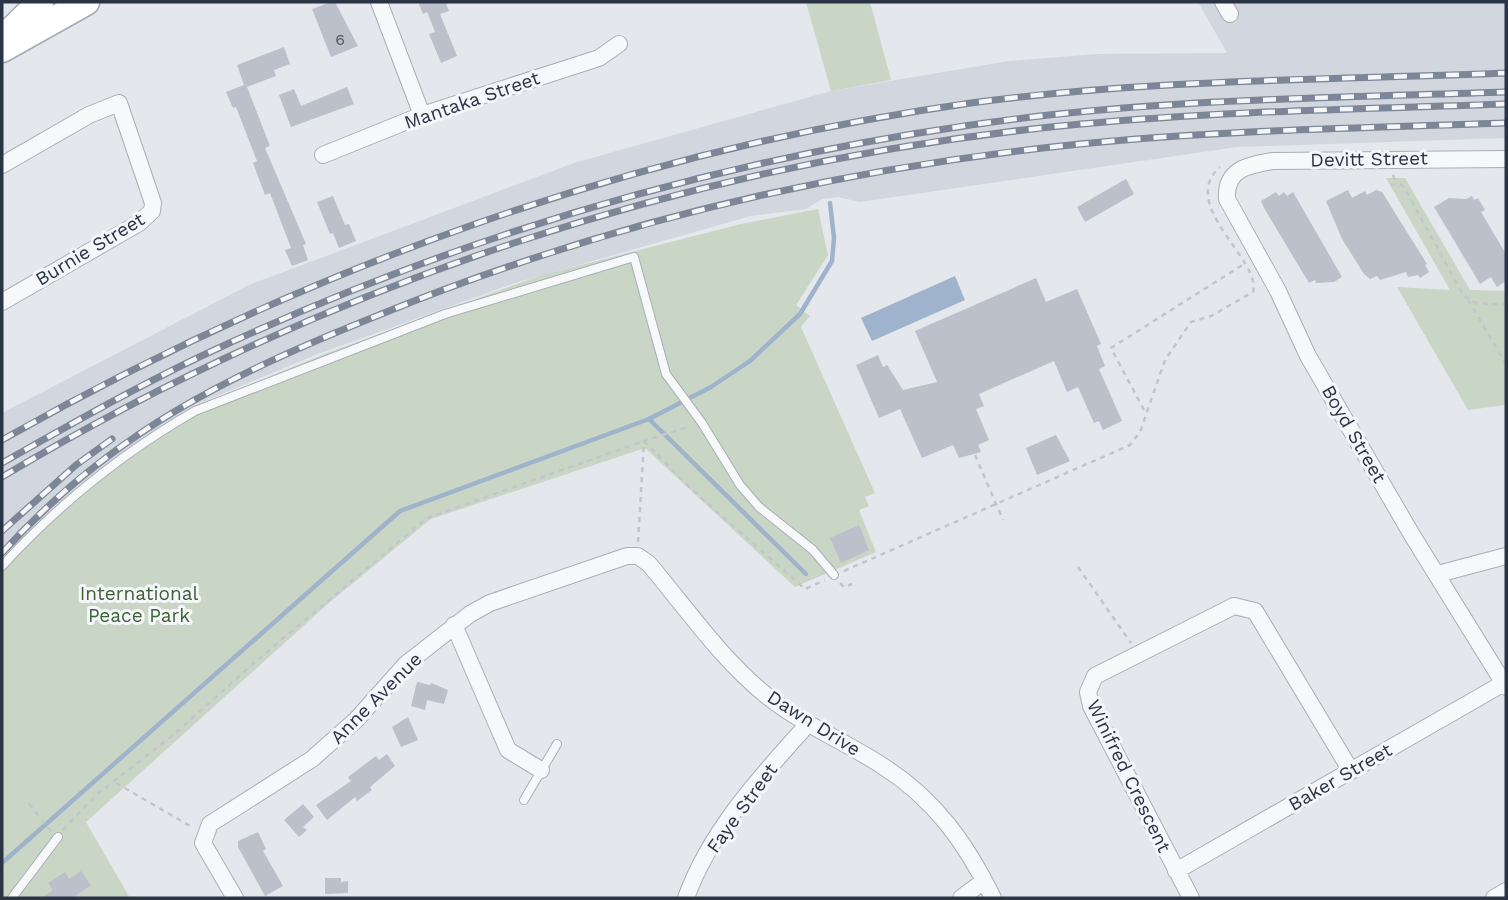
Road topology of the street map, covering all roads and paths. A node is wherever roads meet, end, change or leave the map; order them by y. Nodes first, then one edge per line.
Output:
1 (18, 2) edge
2 (40, 2) edge
3 (86, 2) edge
4 (379, 2) edge
5 (2, 18) edge
6 (2, 39) edge
7 (619, 44) dead end
8 (2, 49) edge
9 (422, 115) junction
10 (323, 155) dead end
11 (1390, 158) junction
12 (1506, 159) edge
13 (2, 165) edge
14 (1235, 173) joint
15 (1468, 300) junction
16 (2, 302) edge
17 (1506, 306) edge
18 (1506, 364) edge
19 (1146, 412) junction
20 (702, 423) junction
21 (645, 441) junction
22 (975, 455) dead end
23 (998, 506) junction
24 (1003, 520) dead end
25 (632, 556) junction
26 (1506, 556) edge
27 (2, 566) edge
28 (1078, 567) dead end
29 (1438, 574) junction
30 (834, 575) junction
31 (454, 625) junction
32 (1139, 654) junction
33 (1505, 685) edge
34 (808, 724) junction
35 (557, 744) dead end
36 (541, 770) junction
37 (1351, 771) junction
38 (115, 782) junction
39 (524, 800) dead end
40 (29, 804) dead end
41 (55, 834) junction
42 (205, 834) junction
43 (46, 837) dead end
44 (1176, 871) junction
45 (984, 881) junction
46 (1506, 891) edge
47 (12, 898) edge
48 (234, 898) edge
49 (686, 898) edge
50 (961, 898) edge
51 (993, 898) edge
52 (1191, 898) edge
53 (1494, 898) edge

1 - 5 main road
2 - 6 main road
3 - 8 main road
4 - 9 street
7 - 9 street, Mantaka Street
9 - 10 street, Mantaka Street
11 - 12 street, Devitt Street
11 - 14 street, Devitt Street
11 - 15 path
13 - 16 street, Burnie Street
14 - 29 street, Boyd Street
15 - 17 path
15 - 18 path
19 - 19 path
19 - 23 path
20 - 21 path
20 - 27 lane
20 - 30 lane
21 - 25 path
21 - 30 path
21 - 38 path
22 - 23 path
23 - 24 path
23 - 30 path
25 - 31 street, Anne Avenue
25 - 34 street, Dawn Drive
26 - 29 street
28 - 32 path
29 - 33 street, Boyd Street
31 - 36 street
31 - 42 street, Anne Avenue
32 - 37 street, Winifred Crescent
32 - 44 street, Winifred Crescent
33 - 37 street, Baker Street
34 - 45 street, Dawn Drive
34 - 49 street, Faye Street
35 - 36 lane
36 - 39 lane
37 - 44 street, Baker Street
38 - 41 path
38 - 42 path
40 - 41 path
41 - 43 path
41 - 47 lane
42 - 48 street
44 - 52 street, Winifred Crescent
45 - 50 street
45 - 51 street, Dawn Drive
46 - 53 street

